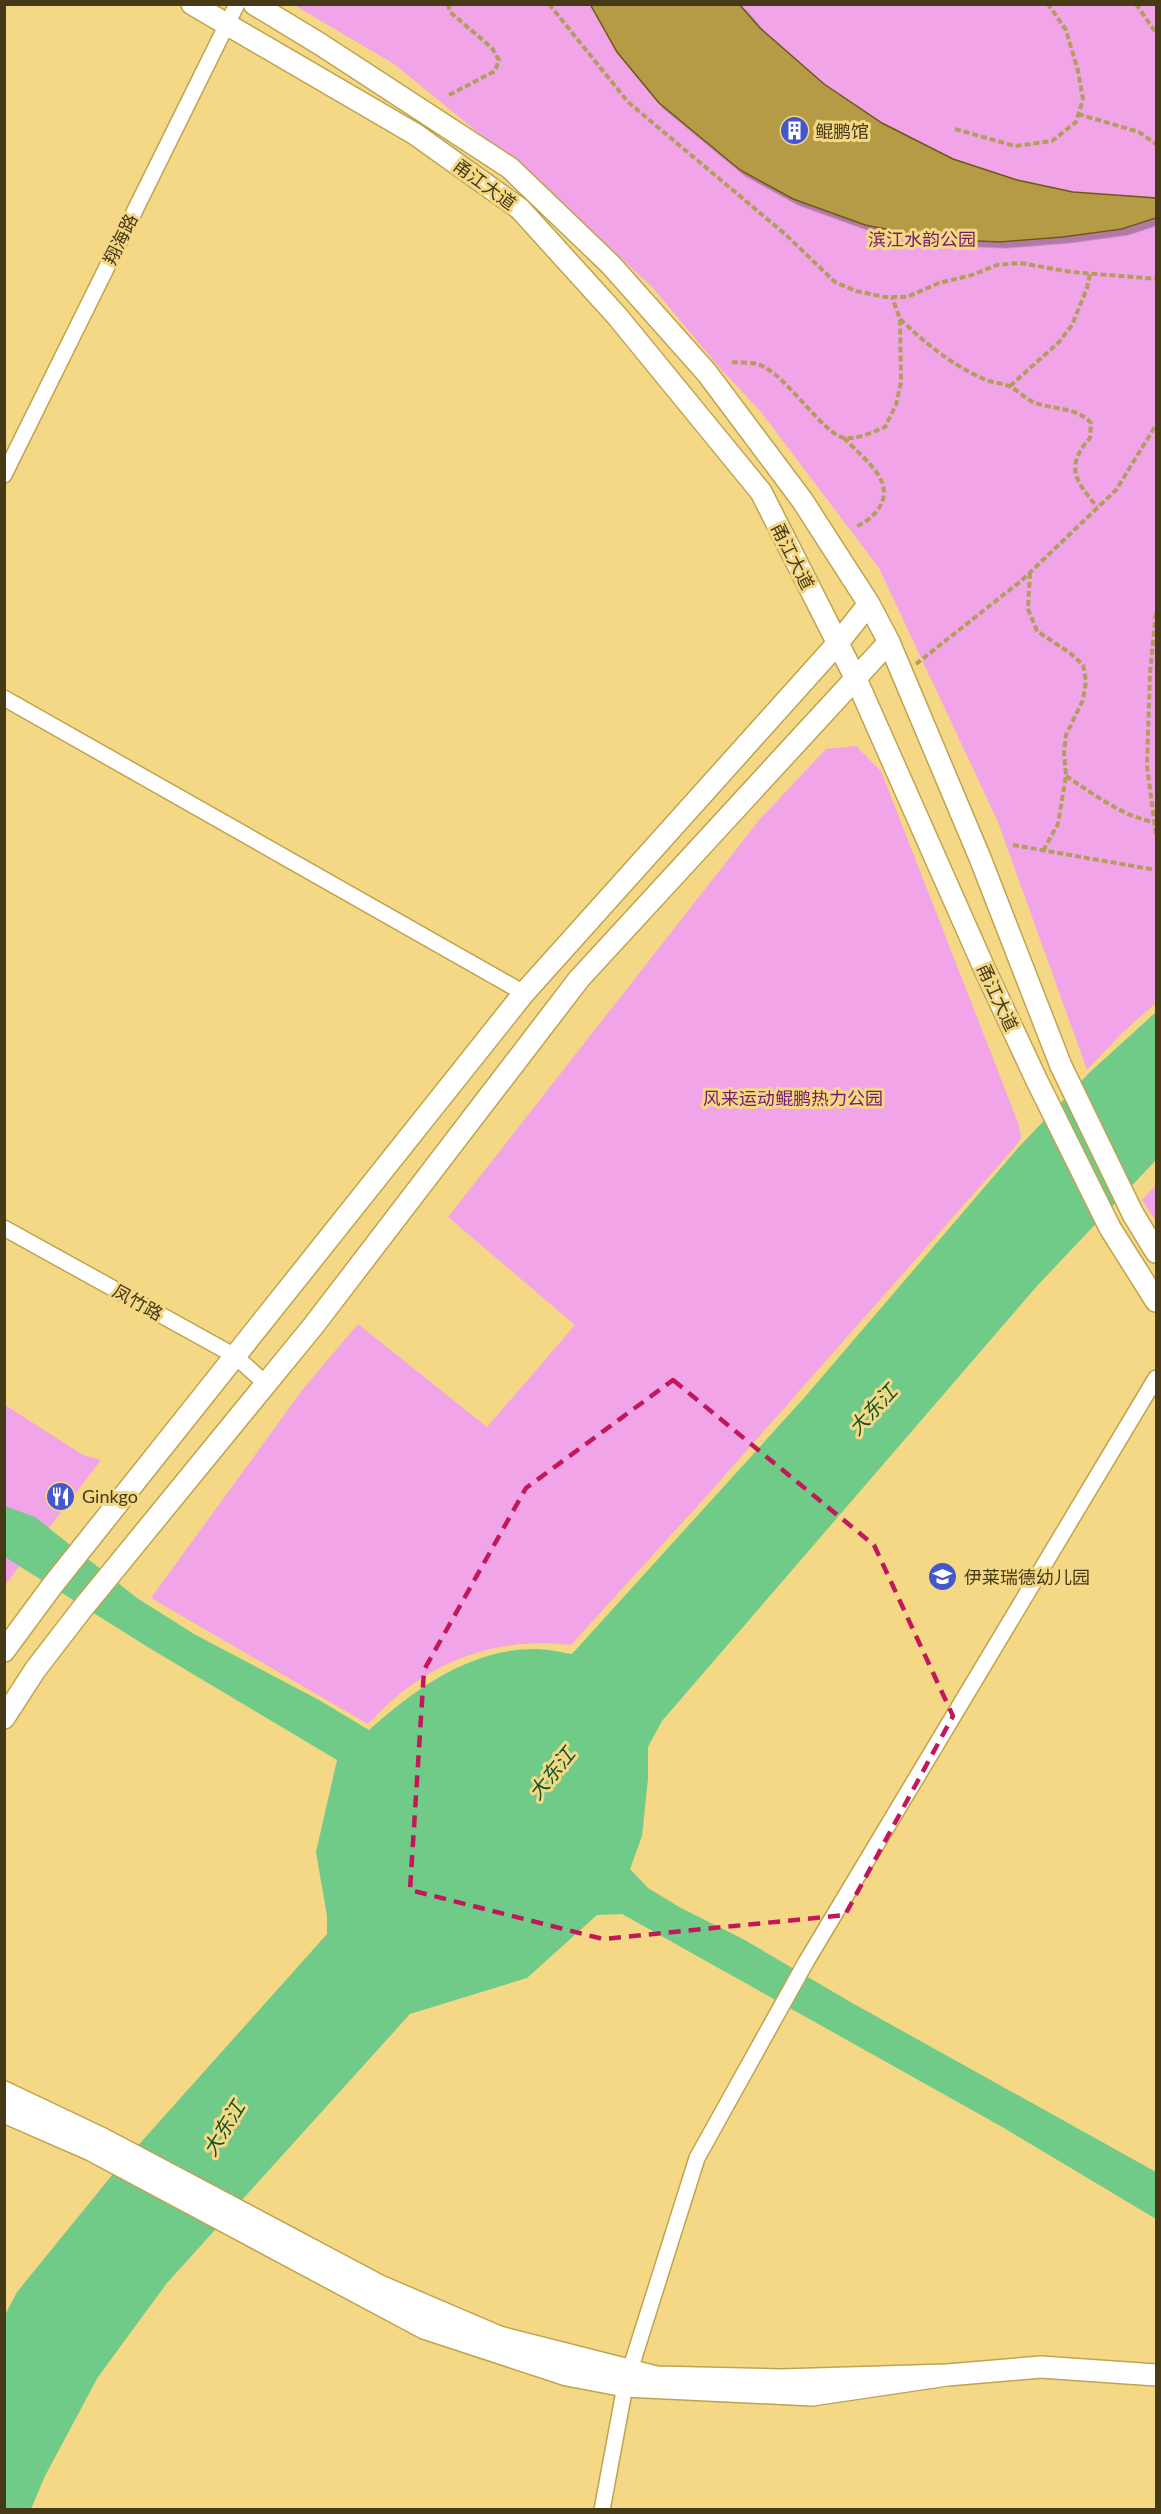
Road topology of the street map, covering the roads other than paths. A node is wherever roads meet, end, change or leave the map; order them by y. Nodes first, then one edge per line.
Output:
1 (192, 4) edge
2 (237, 4) edge
3 (254, 4) edge
4 (226, 24) junction
5 (4, 475) edge
6 (869, 604) junction
7 (889, 642) junction
8 (837, 644) junction
9 (856, 679) junction
10 (4, 698) edge
11 (524, 993) junction
12 (4, 1227) edge
13 (1156, 1252) edge
14 (1156, 1301) edge
15 (236, 1356) junction
16 (1156, 1378) edge
17 (266, 1384) junction
18 (4, 1651) edge
19 (4, 1718) edge
20 (4, 2092) edge
21 (4, 2112) edge
22 (97, 2145) junction
23 (1156, 2375) edge
24 (628, 2378) junction
25 (602, 2510) edge

1 - 4 street, 甬江大道
2 - 4 street, 翔海路
3 - 6 street, 甬江大道
4 - 5 street, 翔海路
4 - 8 street, 甬江大道
6 - 7 street, 甬江大道
6 - 8 street
7 - 9 street
7 - 13 street, 甬江大道
8 - 9 street, 甬江大道
8 - 11 street
9 - 14 street, 甬江大道
9 - 17 street
10 - 11 street
11 - 15 street
12 - 15 street, 凤竹路
15 - 17 street, 凤竹路
15 - 18 street
16 - 24 street
17 - 19 street
20 - 22 street
21 - 22 street
22 - 24 street
23 - 24 street
24 - 25 street

